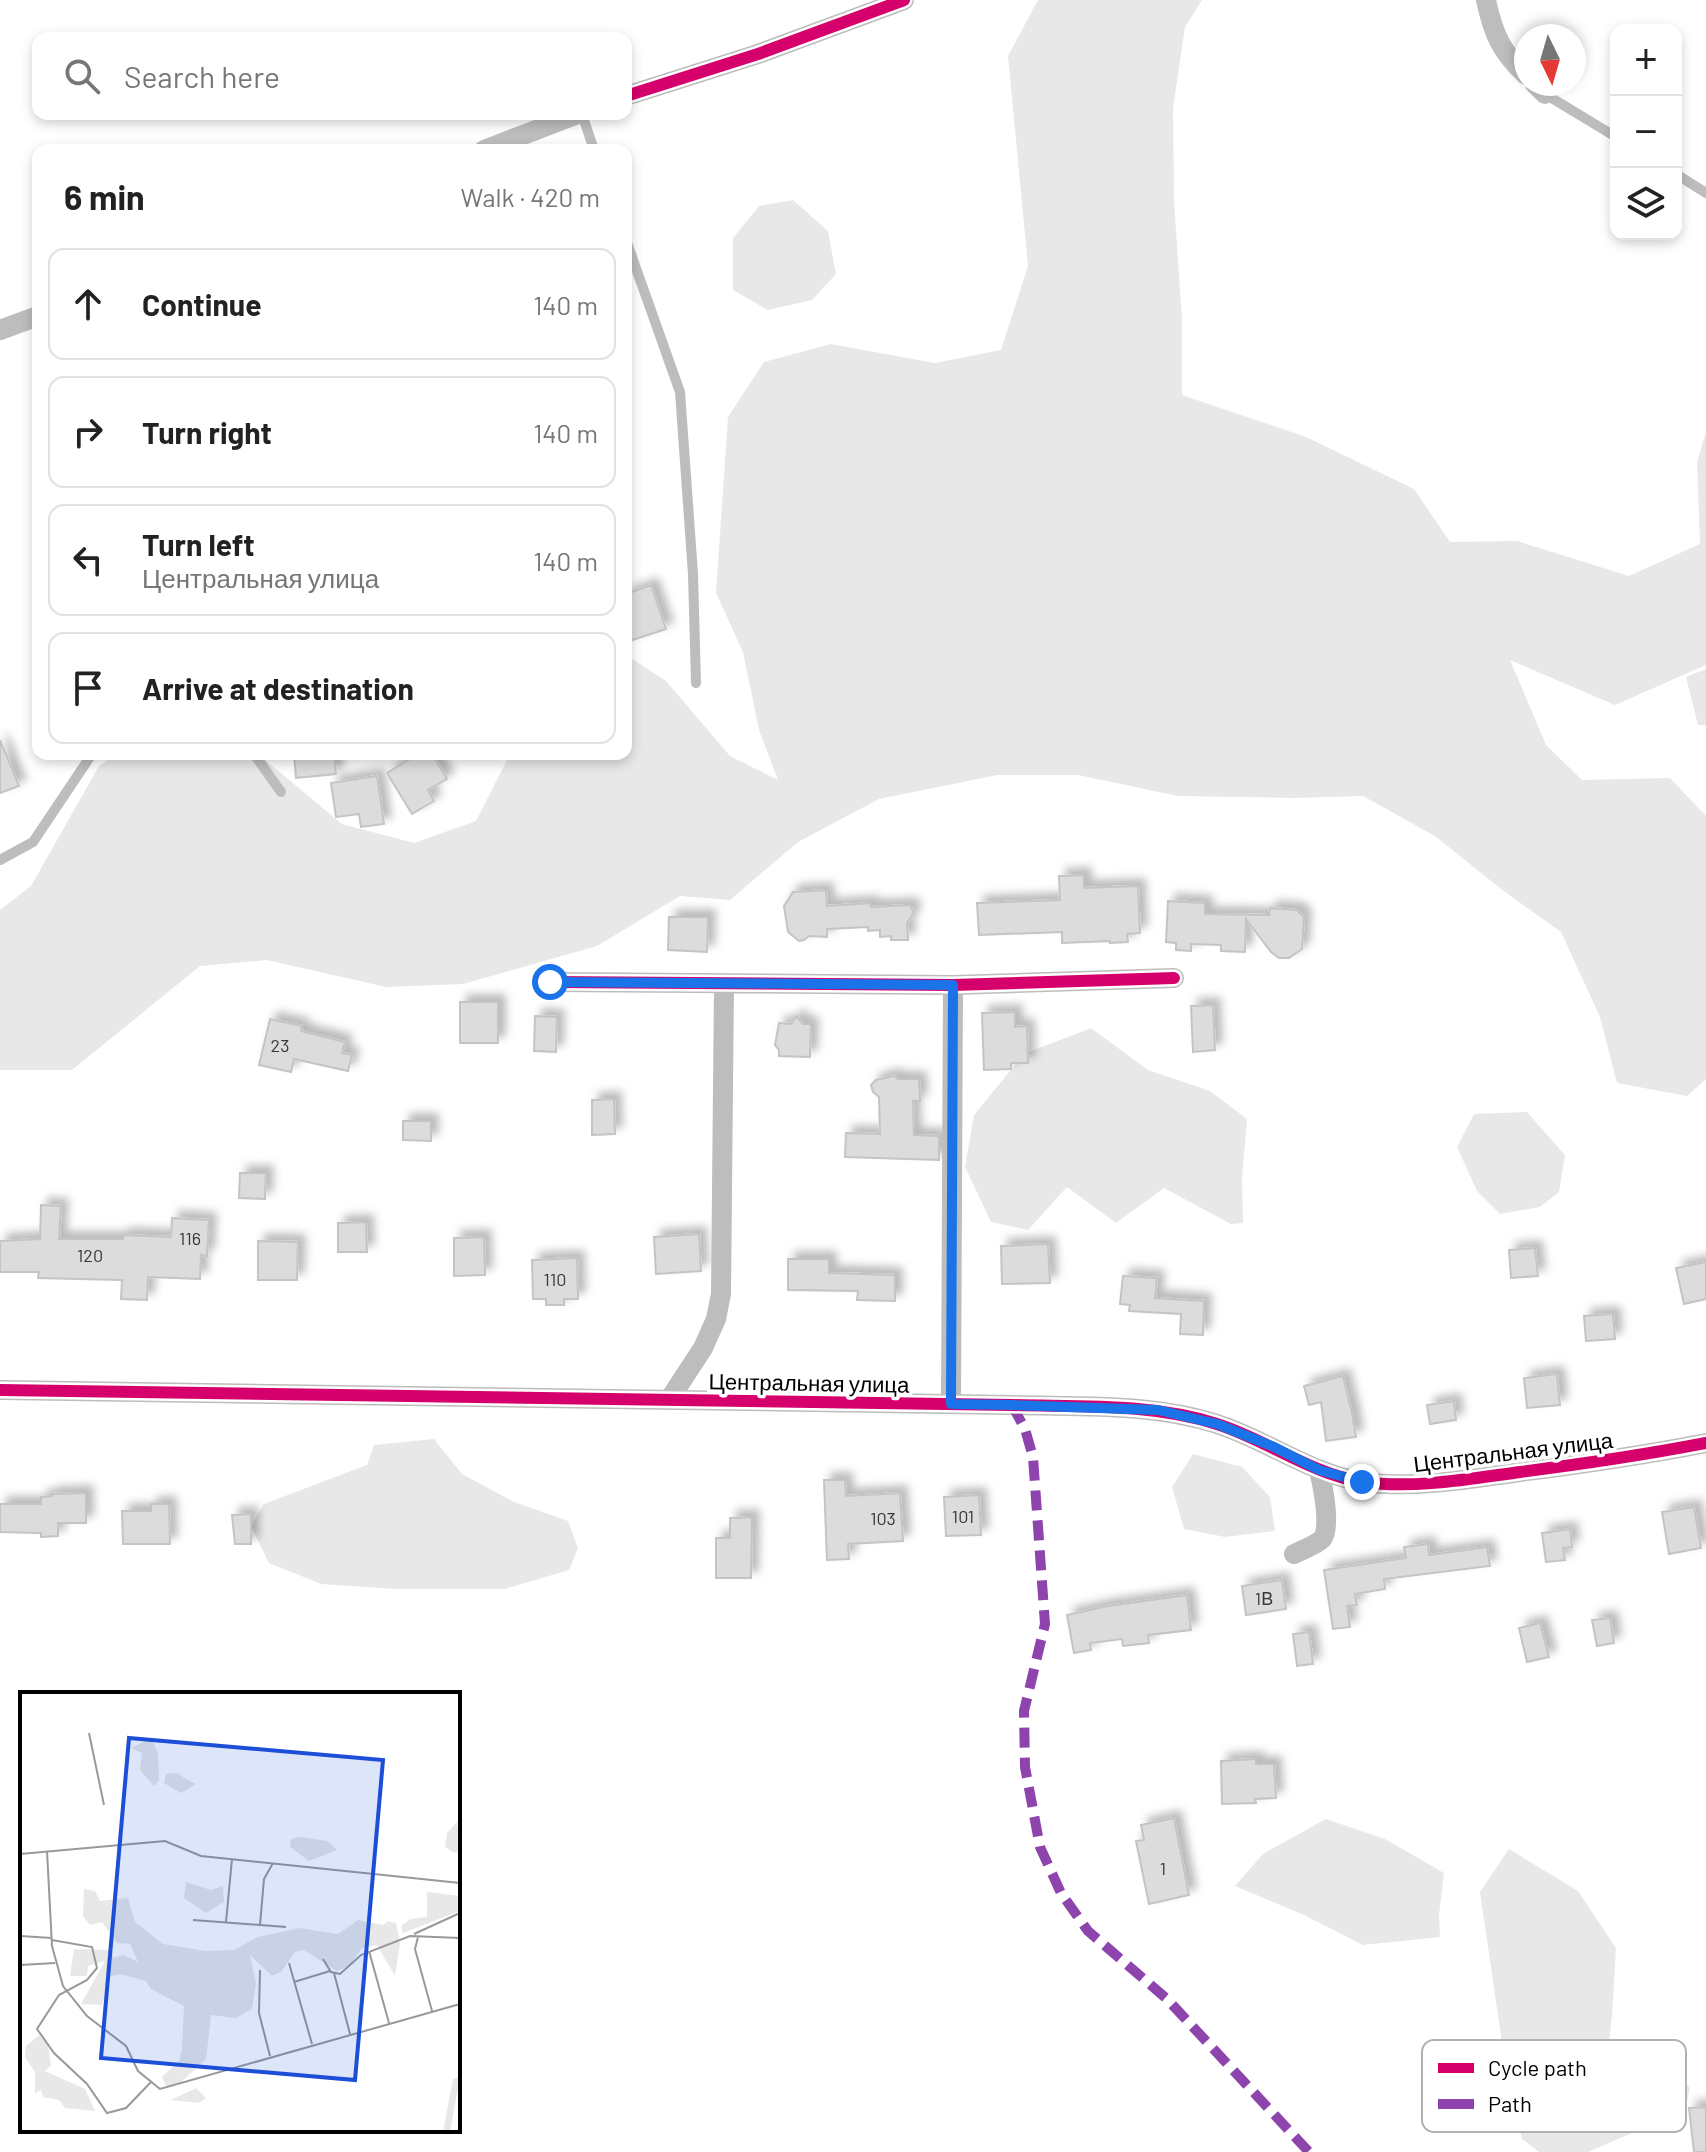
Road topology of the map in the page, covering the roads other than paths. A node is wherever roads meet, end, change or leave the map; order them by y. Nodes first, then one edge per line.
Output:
1 (904, 0) edge
2 (1486, 0) edge
3 (1514, 64) edge
4 (632, 94) edge
5 (1551, 96) edge
6 (564, 120) edge
7 (582, 120) edge
8 (1610, 133) edge
9 (500, 144) edge
10 (592, 144) edge
11 (1682, 178) edge
12 (1706, 193) edge
13 (632, 257) edge
14 (32, 318) edge
15 (0, 330) edge
16 (696, 683) dead end
17 (88, 760) edge
18 (258, 760) edge
19 (281, 792) dead end
20 (0, 860) edge
21 (1174, 978) dead end
22 (550, 982) dead end
23 (724, 983) junction
24 (953, 985) junction
25 (0, 1390) edge
26 (669, 1400) junction
27 (951, 1404) junction
28 (1706, 1443) edge
29 (1319, 1470) junction
30 (1294, 1554) dead end

1 - 4 street
2 - 3 street
5 - 8 lane
6 - 9 street
7 - 10 lane
11 - 12 lane
13 - 16 lane
14 - 15 street
17 - 20 lane
18 - 19 lane
21 - 24 street
22 - 23 street
23 - 24 street
23 - 26 street
24 - 27 street
25 - 26 street, Центральная улица
26 - 27 street, Центральная улица
27 - 29 street, Центральная улица
28 - 29 street, Центральная улица
29 - 30 street

